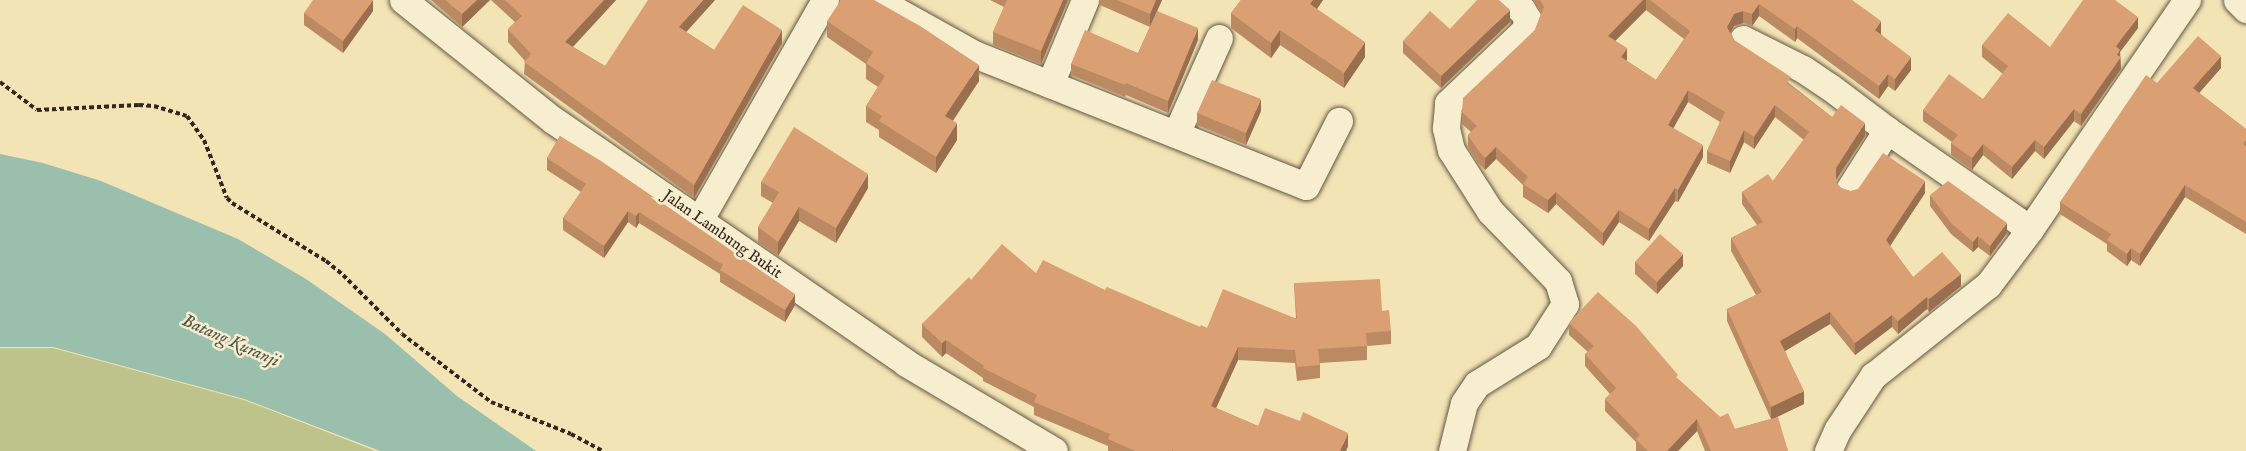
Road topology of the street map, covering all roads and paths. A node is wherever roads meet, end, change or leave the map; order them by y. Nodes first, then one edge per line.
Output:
1 (404, 0) edge
2 (825, 0) edge
3 (877, 0) edge
4 (1085, 0) edge
5 (1508, 0) edge
6 (2187, 0) edge
7 (2237, 0) edge
8 (2246, 9) edge
9 (1219, 38) dead end
10 (1743, 39) dead end
11 (0, 82) edge
12 (1050, 84) junction
13 (1339, 121) dead end
14 (1887, 130) junction
15 (1176, 134) junction
16 (1850, 189) edge
17 (700, 219) junction
18 (2030, 229) junction
19 (603, 451) edge
20 (1054, 451) edge
21 (1452, 451) edge
22 (1828, 451) edge

1 - 17 street, Jalan Lambung Bukit
2 - 17 street
3 - 12 street
4 - 12 street
5 - 21 street
6 - 18 street
7 - 8 street
9 - 15 street
10 - 14 street
11 - 19 path
12 - 15 street
13 - 15 street
14 - 16 street
14 - 18 street
17 - 20 street, Jalan Lambung Bukit
18 - 22 street

